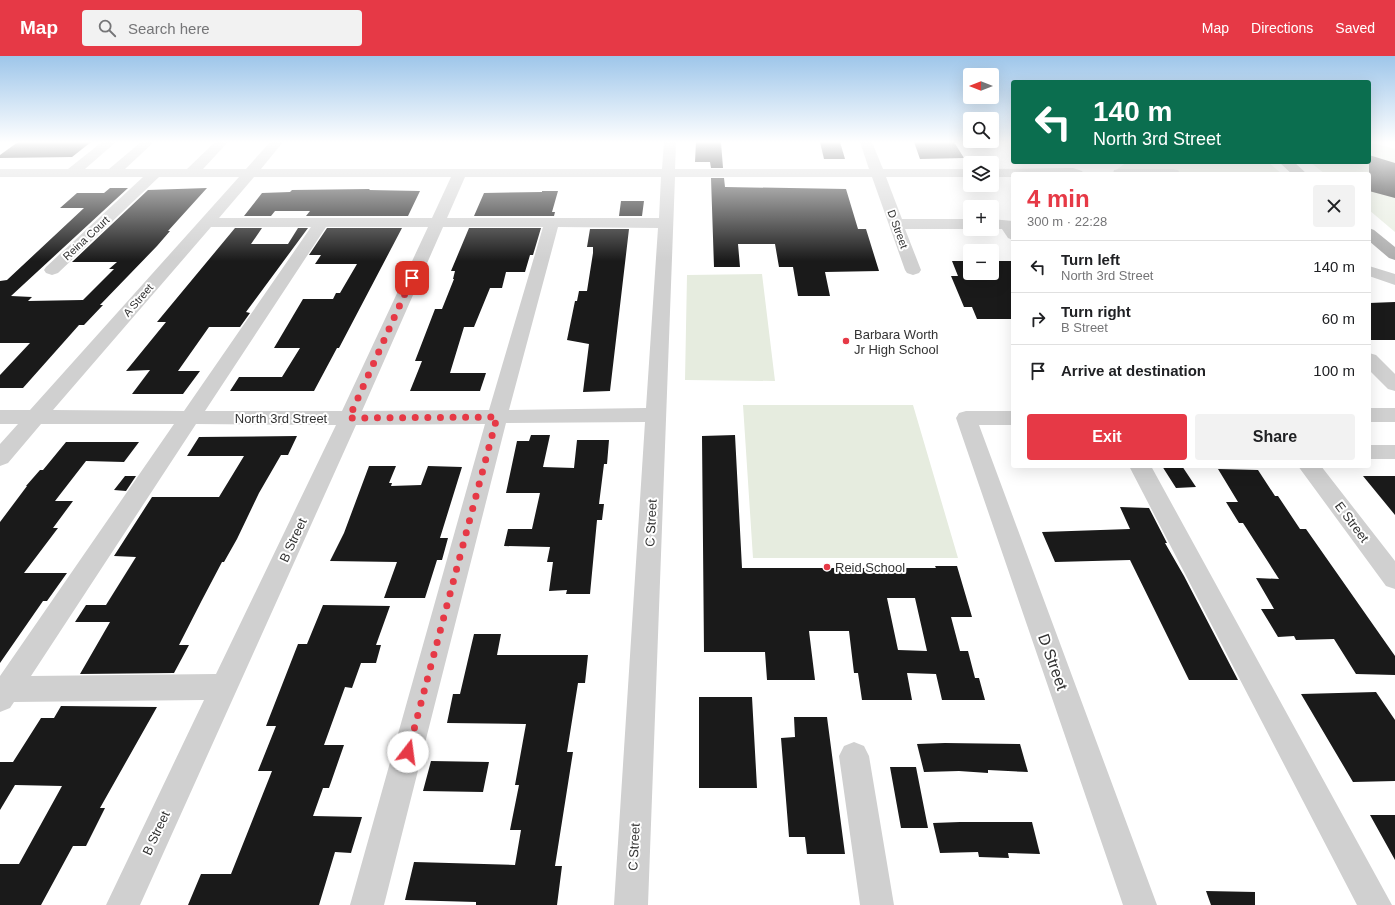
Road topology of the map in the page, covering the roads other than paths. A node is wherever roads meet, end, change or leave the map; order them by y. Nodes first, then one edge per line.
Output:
1 (146, 182) edge
2 (241, 182) edge
3 (456, 182) edge
4 (667, 182) edge
5 (880, 182) edge
6 (206, 222) junction
7 (322, 222) junction
8 (437, 222) junction
9 (552, 223) junction
10 (665, 223) junction
11 (896, 224) junction
12 (963, 224) edge
13 (1371, 235) edge
14 (1395, 255) edge
15 (52, 270) dead end
16 (913, 270) dead end
17 (1371, 272) edge
18 (1395, 280) edge
19 (1371, 361) edge
20 (1395, 385) edge
21 (657, 415) junction
22 (1371, 415) edge
23 (1395, 415) edge
24 (0, 417) edge
25 (36, 417) junction
26 (497, 417) junction
27 (190, 418) junction
28 (349, 418) junction
29 (1011, 418) edge
30 (1371, 452) edge
31 (1395, 452) edge
32 (0, 458) edge
33 (1141, 468) edge
34 (1311, 468) edge
35 (1395, 579) edge
36 (224, 687) junction
37 (4, 694) edge
38 (854, 756) dead end
39 (123, 905) edge
40 (367, 905) edge
41 (631, 905) edge
42 (877, 905) edge
43 (1140, 905) edge
44 (1375, 905) edge

1 - 15 street, Reina Court
2 - 6 street, A Street
3 - 8 street, B Street
4 - 10 street, C Street
5 - 11 street, D Street
6 - 7 street
6 - 25 street, A Street
7 - 8 street
7 - 27 street
8 - 9 street
8 - 28 street, B Street
9 - 10 street
9 - 26 street
10 - 21 street, C Street
11 - 12 street
11 - 16 street, D Street
13 - 14 main road
17 - 18 street
19 - 20 street
21 - 26 street, North 3rd Street
21 - 41 street, C Street
22 - 23 street
24 - 25 street, North 3rd Street
25 - 27 street, North 3rd Street
25 - 32 street, A Street
26 - 28 street, North 3rd Street
26 - 40 street
27 - 28 street, North 3rd Street
27 - 37 street
28 - 36 street, B Street
29 - 43 street, D Street
30 - 31 street
33 - 44 street
34 - 35 street, E Street
36 - 37 street
36 - 39 street, B Street
38 - 42 street

